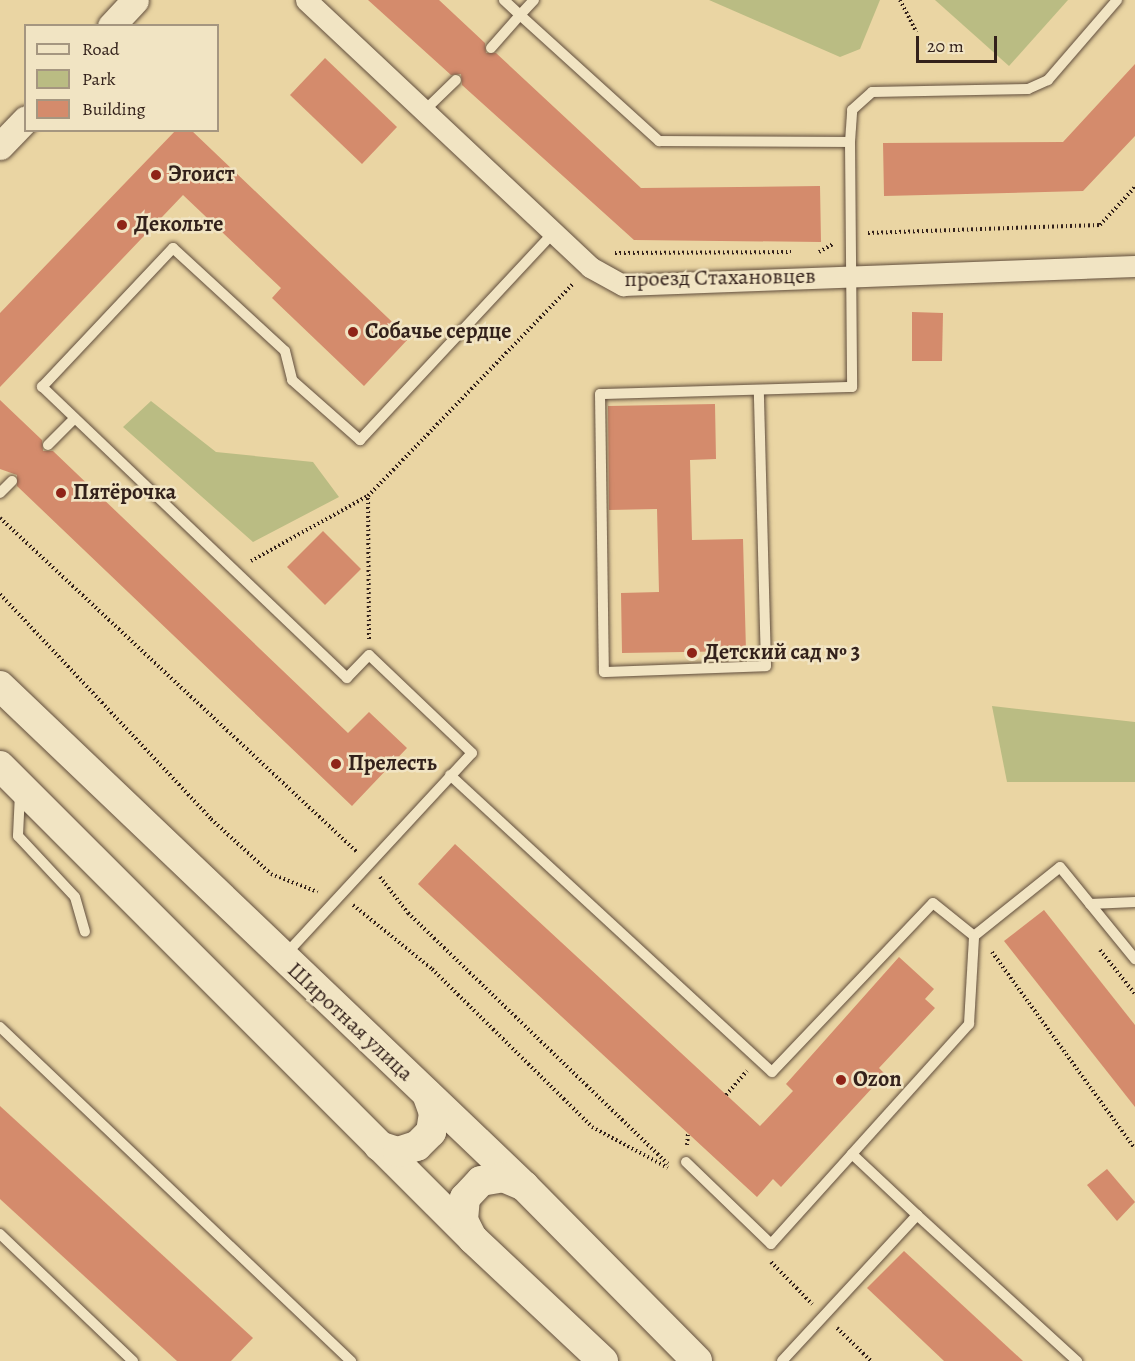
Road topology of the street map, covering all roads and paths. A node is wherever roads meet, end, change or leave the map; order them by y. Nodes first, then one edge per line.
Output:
1 (135, 0) edge
2 (306, 0) edge
3 (504, 0) edge
4 (534, 0) edge
5 (900, 0) edge
6 (1117, 0) edge
7 (520, 15) junction
8 (113, 24) edge
9 (916, 32) dead end
10 (491, 48) dead end
11 (456, 80) dead end
12 (425, 110) junction
13 (24, 120) edge
14 (850, 142) junction
15 (0, 146) edge
16 (1135, 187) edge
17 (554, 232) junction
18 (851, 234) junction
19 (797, 252) dead end
20 (808, 252) dead end
21 (607, 253) dead end
22 (1135, 266) edge
23 (590, 267) junction
24 (851, 275) junction
25 (759, 390) junction
26 (74, 419) junction
27 (48, 446) dead end
28 (12, 481) dead end
29 (0, 493) edge
30 (368, 496) junction
31 (0, 518) edge
32 (234, 571) junction
33 (369, 655) junction
34 (0, 686) edge
35 (450, 775) junction
36 (10, 776) edge
37 (369, 863) junction
38 (1135, 902) edge
39 (1090, 904) junction
40 (85, 932) dead end
41 (974, 936) junction
42 (1094, 942) dead end
43 (986, 944) dead end
44 (282, 959) junction
45 (1135, 959) edge
46 (1135, 994) edge
47 (0, 1027) edge
48 (757, 1059) junction
49 (427, 1094) junction
50 (726, 1095) dead end
51 (379, 1146) junction
52 (1135, 1149) edge
53 (852, 1154) junction
54 (686, 1162) dead end
55 (676, 1173) dead end
56 (524, 1186) junction
57 (917, 1215) junction
58 (0, 1234) edge
59 (474, 1240) junction
60 (133, 1361) edge
61 (351, 1361) edge
62 (603, 1361) edge
63 (696, 1361) edge
64 (782, 1361) edge
65 (1077, 1361) edge

1 - 8 street
2 - 12 street, проезд Стахановцев
3 - 7 lane
4 - 7 lane
5 - 9 path
6 - 14 lane
7 - 10 lane
7 - 14 lane
11 - 12 lane
12 - 17 street, проезд Стахановцев
13 - 15 street
14 - 18 lane
16 - 18 path
17 - 23 street, проезд Стахановцев
17 - 26 lane
18 - 20 path
18 - 24 lane
19 - 21 path
22 - 24 street, проезд Стахановцев
23 - 24 street, проезд Стахановцев
23 - 30 path
24 - 25 lane
25 - 25 lane
26 - 27 lane
26 - 32 lane
28 - 29 lane
30 - 32 path
30 - 33 path
31 - 37 path
32 - 33 lane
33 - 35 lane
34 - 44 main road, Широтная улица
35 - 37 lane
35 - 48 lane
36 - 40 lane
36 - 51 main road
37 - 44 lane
37 - 55 path
38 - 39 lane
39 - 41 lane
39 - 45 lane
41 - 48 lane
41 - 53 lane
42 - 46 path
43 - 52 path
44 - 49 main road, Широтная улица
47 - 61 lane
48 - 50 path
49 - 51 main road
49 - 56 main road, Широтная улица
51 - 59 main road
53 - 54 lane
53 - 57 lane
56 - 59 main road
56 - 63 main road, Широтная улица
57 - 64 lane
57 - 65 lane
58 - 60 lane
59 - 62 main road

